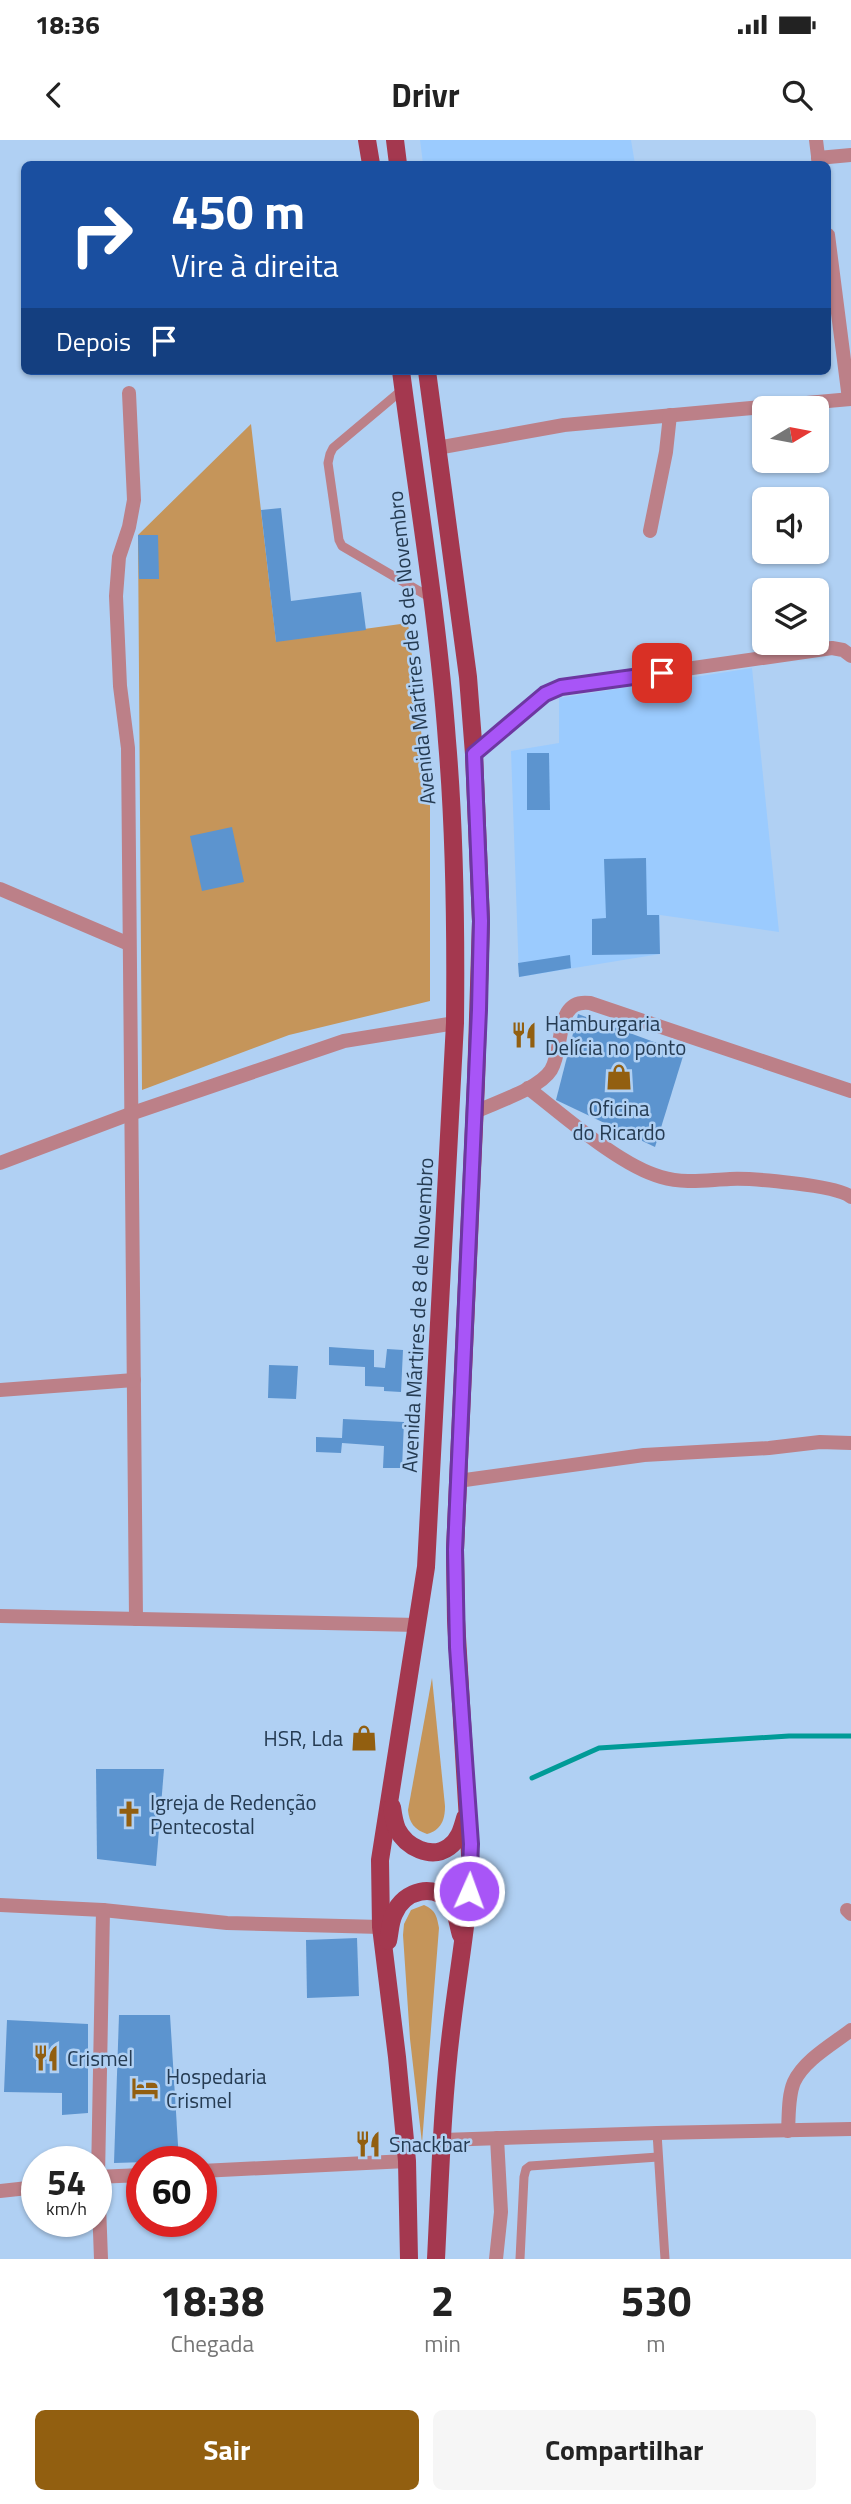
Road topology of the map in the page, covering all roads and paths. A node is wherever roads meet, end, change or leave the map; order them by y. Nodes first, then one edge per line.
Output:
1 (368, 140) edge
2 (395, 140) edge
3 (816, 140) edge
4 (851, 155) edge
5 (371, 161) edge
6 (398, 161) edge
7 (818, 161) edge
8 (831, 257) edge
9 (428, 375) edge
10 (402, 380) edge
11 (129, 393) dead end
12 (850, 399) edge
13 (670, 415) junction
14 (437, 448) junction
15 (650, 531) dead end
16 (433, 599) junction
17 (851, 656) edge
18 (474, 754) junction
19 (0, 889) edge
20 (129, 944) junction
21 (455, 1023) junction
22 (528, 1088) junction
23 (851, 1091) edge
24 (475, 1112) junction
25 (130, 1114) junction
26 (0, 1163) edge
27 (851, 1197) edge
28 (134, 1380) junction
29 (0, 1390) edge
30 (851, 1443) edge
31 (458, 1481) junction
32 (0, 1616) edge
33 (136, 1619) junction
34 (418, 1625) junction
35 (389, 1793) junction
36 (469, 1808) junction
37 (0, 1905) edge
38 (103, 1910) junction
39 (381, 1927) junction
40 (464, 1946) junction
41 (385, 1956) junction
42 (851, 2030) edge
43 (849, 2128) edge
44 (788, 2130) junction
45 (657, 2133) junction
46 (497, 2138) junction
47 (442, 2140) junction
48 (98, 2146) edge
49 (658, 2157) junction
50 (407, 2161) junction
51 (217, 2170) edge
52 (21, 2189) edge
53 (0, 2191) edge
54 (100, 2237) edge
55 (101, 2259) edge
56 (409, 2259) edge
57 (436, 2259) edge
58 (496, 2259) edge
59 (520, 2259) edge
60 (665, 2259) edge

1 - 5 main road
2 - 6 main road
3 - 7 street
4 - 7 street
8 - 12 street
9 - 14 main road
10 - 16 main road, Avenida Mártires de 8 de Novembro
10 - 16 lane
11 - 20 street
12 - 13 street
13 - 14 street
13 - 15 street
14 - 18 main road
16 - 21 main road, Avenida Mártires de 8 de Novembro
17 - 18 street
18 - 24 main road
19 - 20 street
20 - 25 street
21 - 25 street
21 - 34 main road, Avenida Mártires de 8 de Novembro
22 - 23 street
22 - 24 street
22 - 27 street
24 - 31 main road
25 - 26 street
25 - 28 street
28 - 29 street
28 - 33 street
30 - 31 street
31 - 36 main road
32 - 33 street
33 - 34 street
34 - 35 main road, Avenida Mártires de 8 de Novembro
35 - 36 main road
35 - 39 main road, Avenida Mártires de 8 de Novembro
36 - 40 main road
37 - 38 street
38 - 39 street
38 - 48 street
39 - 41 main road, Avenida Mártires de 8 de Novembro
40 - 41 main road
40 - 47 main road
41 - 50 main road, Avenida Mártires de 8 de Novembro
42 - 44 street
43 - 44 street
44 - 45 street
45 - 46 street
45 - 49 lane
46 - 47 street
46 - 58 street
47 - 57 main road
49 - 59 lane
49 - 60 lane
50 - 51 street
50 - 56 main road, Avenida Mártires de 8 de Novembro
52 - 53 street
54 - 55 street

